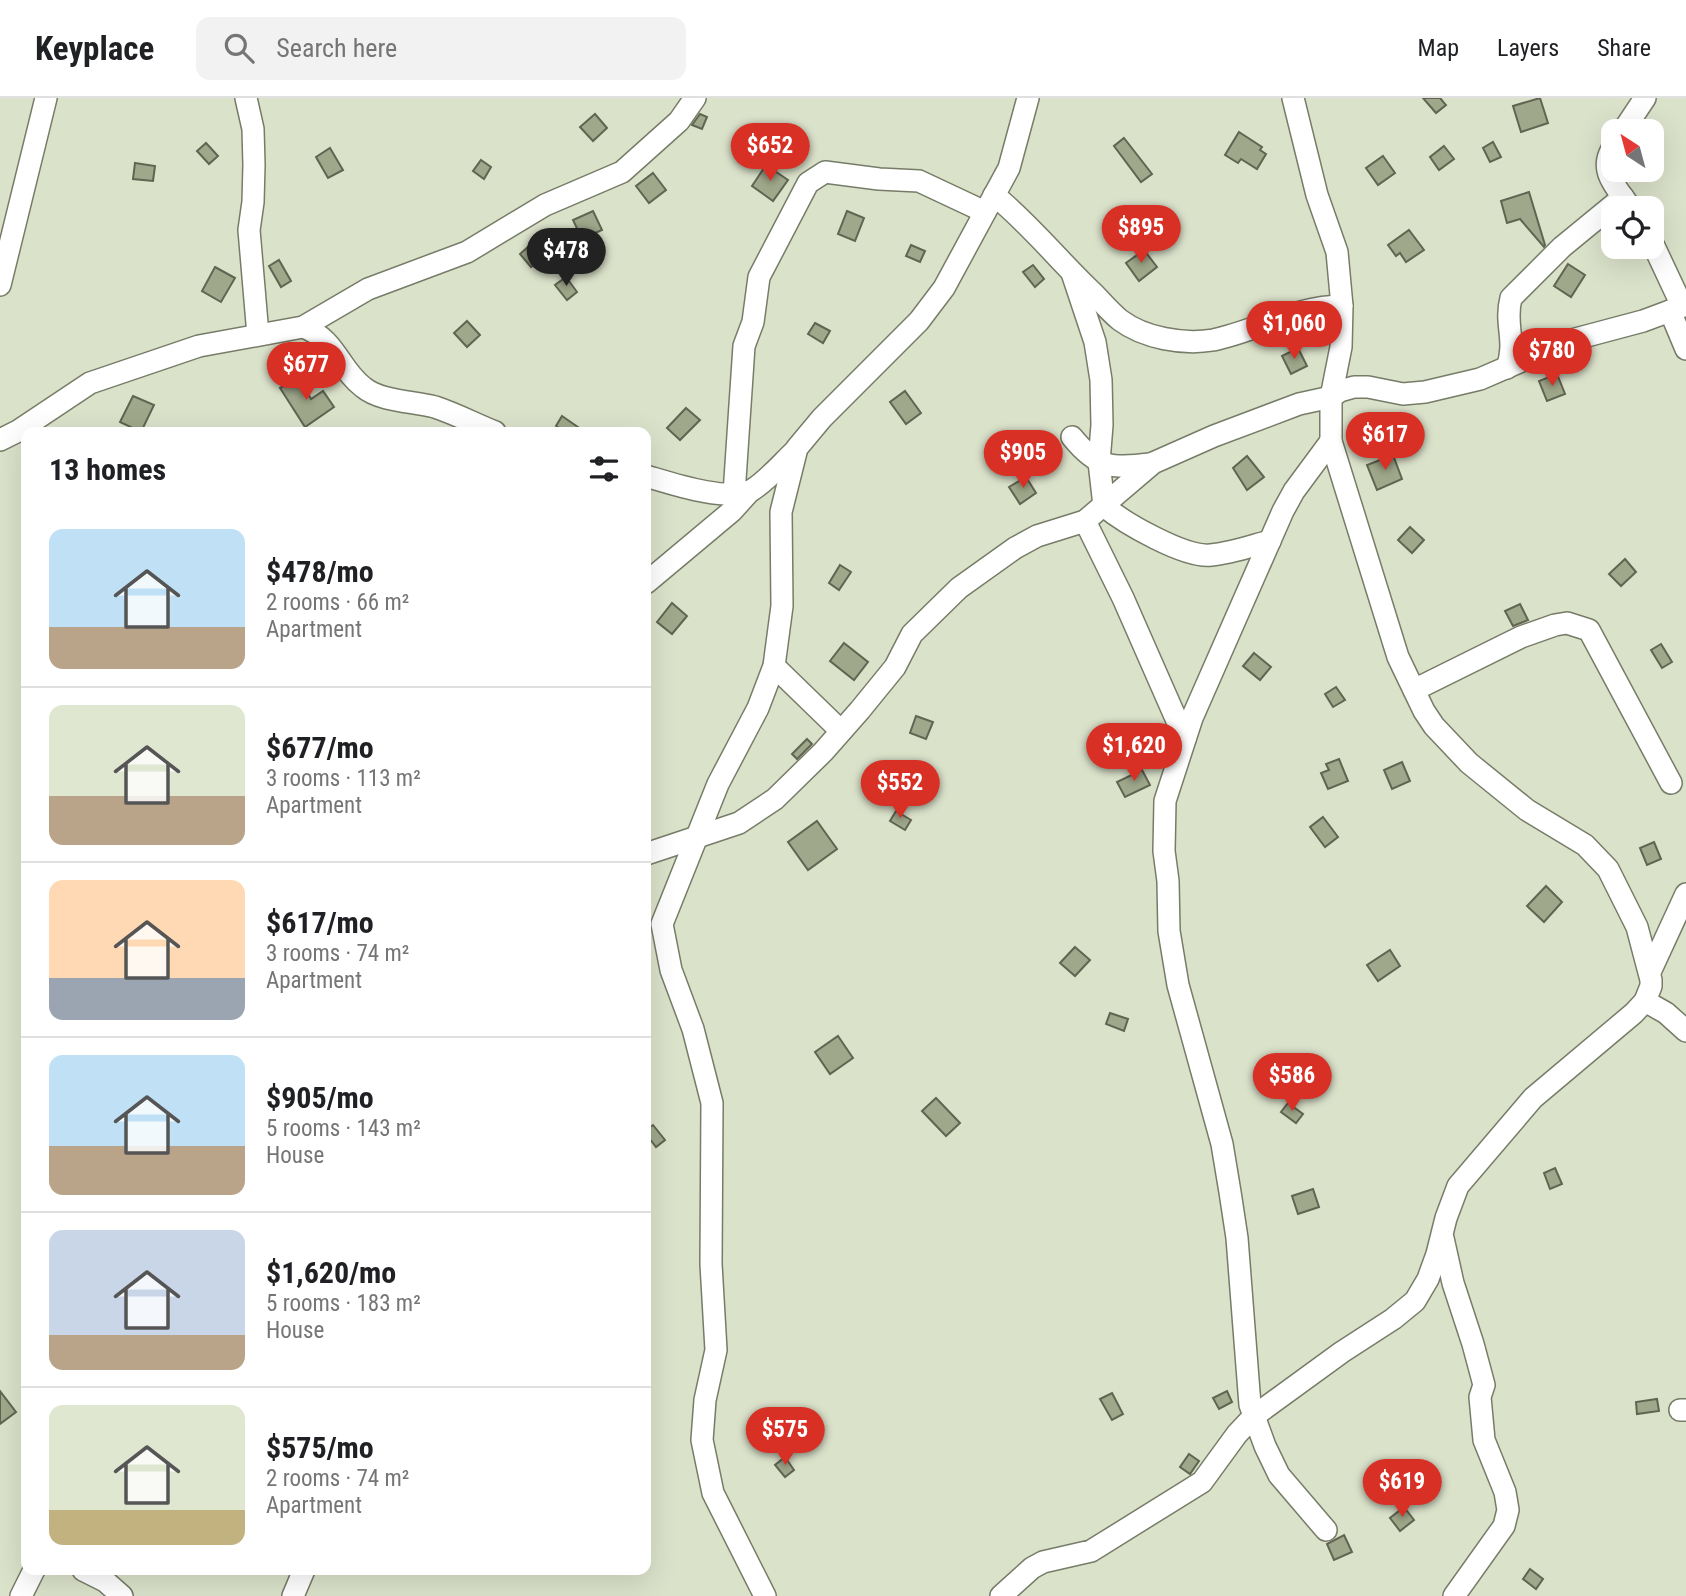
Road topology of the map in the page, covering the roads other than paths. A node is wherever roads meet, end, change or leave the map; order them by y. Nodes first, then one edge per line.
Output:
1 (46, 98) edge
2 (246, 98) edge
3 (695, 98) edge
4 (1028, 98) edge
5 (1293, 98) edge
6 (1645, 98) edge
7 (1631, 119) edge
8 (990, 203) junction
9 (1601, 221) edge
10 (1659, 259) edge
11 (1072, 273) junction
12 (0, 285) edge
13 (1342, 306) junction
14 (1679, 307) edge
15 (303, 327) junction
16 (258, 335) junction
17 (1686, 349) edge
18 (1507, 368) junction
19 (1331, 397) junction
20 (25, 427) edge
21 (483, 427) edge
22 (21, 429) edge
23 (1072, 438) dead end
24 (0, 440) edge
25 (1331, 441) junction
26 (797, 448) junction
27 (1099, 462) junction
28 (1153, 463) junction
29 (651, 478) edge
30 (742, 493) junction
31 (1104, 506) junction
32 (1085, 521) junction
33 (1270, 541) junction
34 (651, 579) edge
35 (774, 666) junction
36 (1413, 690) junction
37 (841, 731) junction
38 (1185, 739) junction
39 (1671, 783) dead end
40 (696, 839) junction
41 (651, 852) edge
42 (1686, 894) edge
43 (662, 924) junction
44 (651, 936) edge
45 (1650, 972) junction
46 (1645, 1001) junction
47 (1686, 1031) edge
48 (1443, 1236) junction
49 (1254, 1416) junction
50 (1325, 1530) dead end
51 (32, 1575) edge
52 (93, 1575) edge
53 (302, 1575) edge
54 (21, 1596) edge
55 (122, 1596) edge
56 (293, 1596) edge
57 (765, 1596) edge
58 (1001, 1596) edge
59 (1454, 1596) edge

1 - 12 street
2 - 16 street
3 - 15 street
4 - 8 street
5 - 13 street
6 - 7 street
8 - 11 street
8 - 26 street
8 - 30 street
9 - 18 street
10 - 14 street
11 - 13 street
11 - 27 street
13 - 19 street
14 - 17 street
14 - 18 street
15 - 16 street
15 - 21 street
16 - 20 street
18 - 19 street
19 - 25 street
19 - 28 street
22 - 24 street
23 - 27 street
25 - 33 street
25 - 36 street
26 - 30 street
26 - 35 street
27 - 28 street
27 - 31 street
28 - 31 street
29 - 30 street
30 - 34 street
31 - 32 street
31 - 33 street
32 - 37 street
32 - 38 street
33 - 38 street
35 - 37 street
35 - 40 street
36 - 39 street
36 - 45 street
37 - 40 street
38 - 49 street
40 - 41 street
40 - 43 street
42 - 45 street
43 - 44 street
43 - 57 street
45 - 46 street
46 - 47 street
46 - 48 street
48 - 49 street
48 - 59 street
49 - 50 street
49 - 58 street
51 - 54 street
52 - 55 street
53 - 56 street

